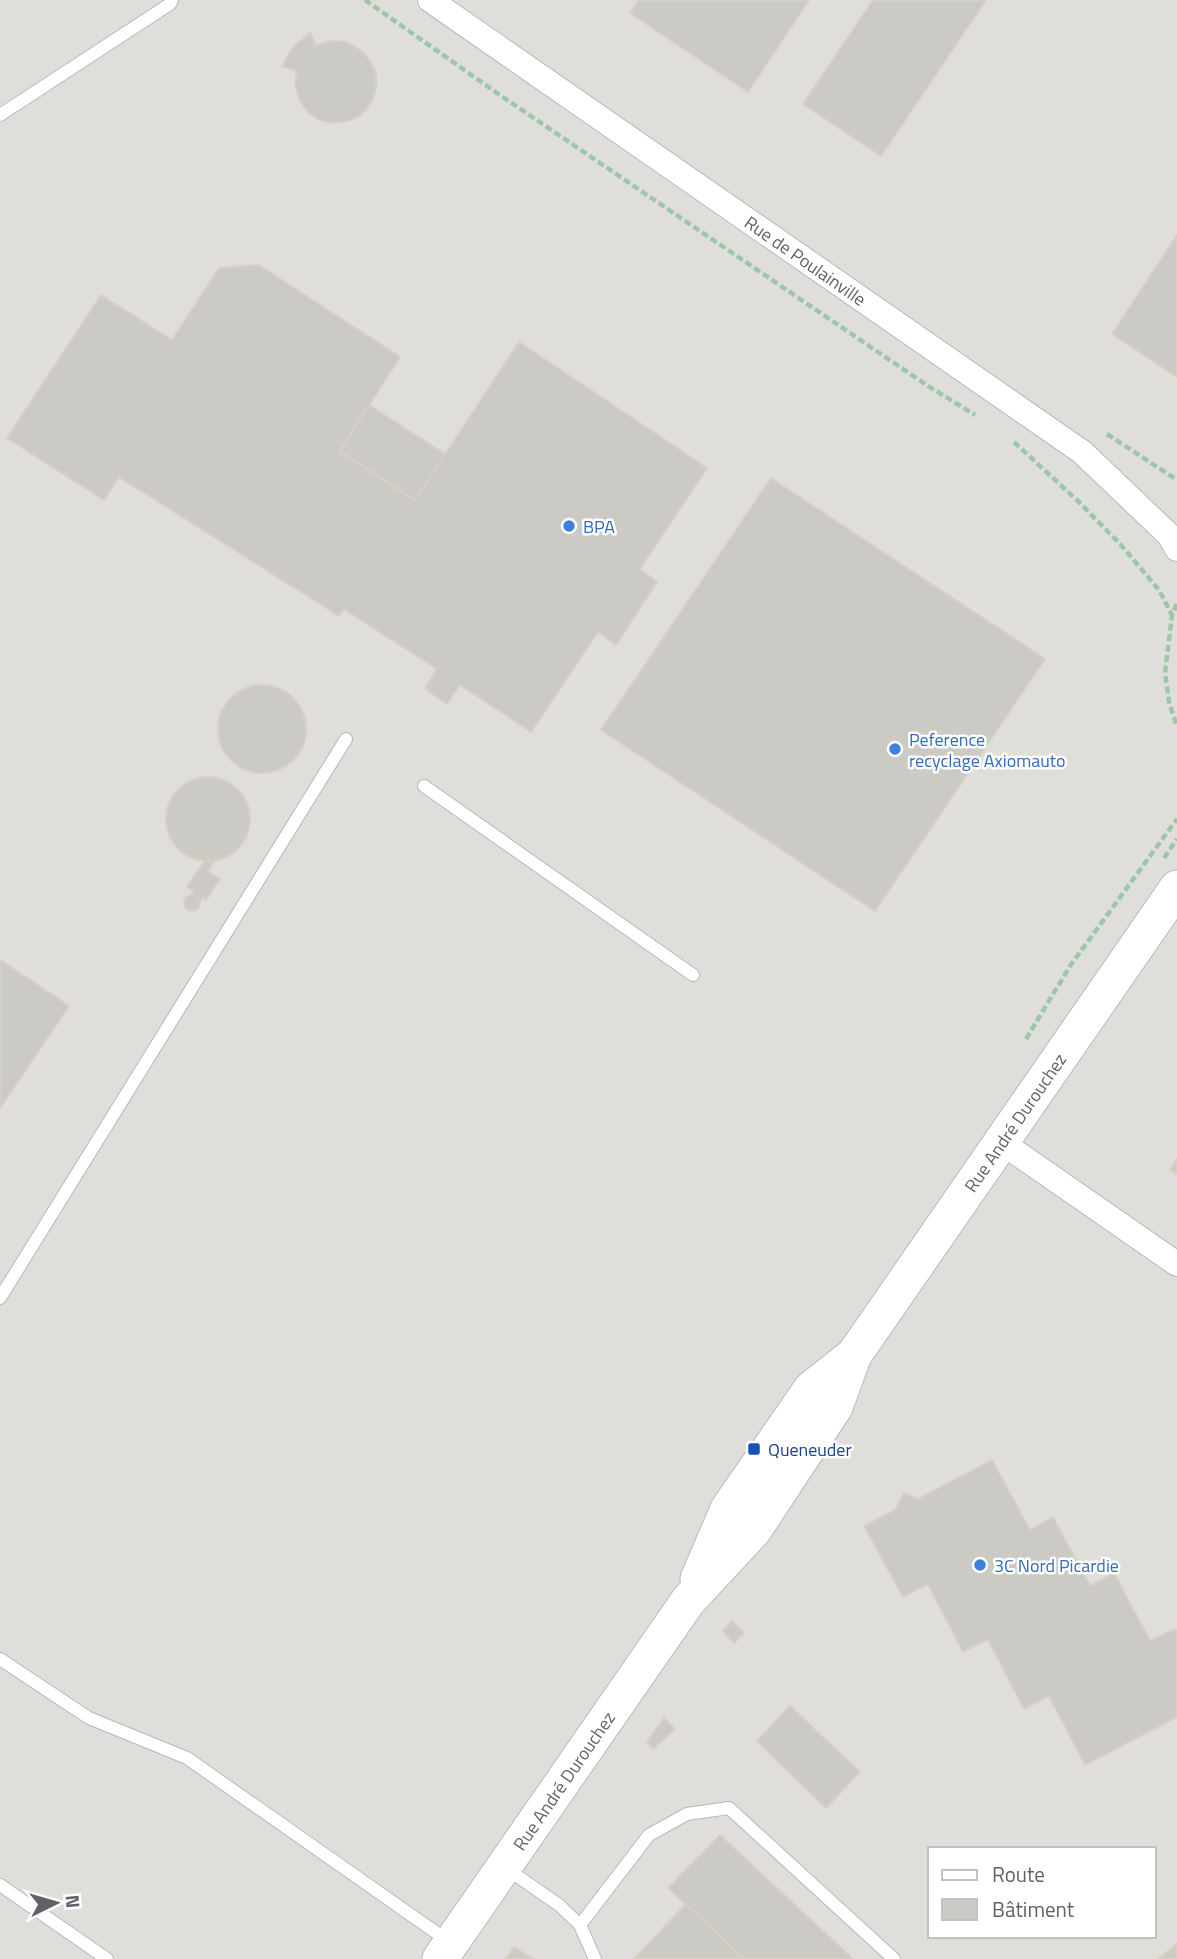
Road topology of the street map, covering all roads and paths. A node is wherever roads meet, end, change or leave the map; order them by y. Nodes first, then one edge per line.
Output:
1 (172, 0) edge
2 (365, 0) edge
3 (430, 0) edge
4 (0, 115) edge
5 (985, 422) dead end
6 (1008, 436) dead end
7 (1174, 541) edge
8 (1177, 604) edge
9 (1172, 615) junction
10 (1177, 727) edge
11 (346, 738) dead end
12 (424, 786) dead end
13 (1177, 819) edge
14 (1177, 888) edge
15 (693, 975) dead end
16 (1026, 1039) dead end
17 (1001, 1142) junction
18 (1177, 1264) edge
19 (0, 1298) edge
20 (0, 1659) edge
21 (504, 1867) junction
22 (0, 1885) edge
23 (0, 1895) edge
24 (15, 1896) junction
25 (580, 1925) junction
26 (445, 1951) edge
27 (107, 1959) edge
28 (595, 1959) edge
29 (894, 1959) edge

1 - 4 lane
2 - 5 path
3 - 7 street, Rue de Poulainville
6 - 9 path
8 - 9 path
9 - 10 path
11 - 19 lane
12 - 15 lane
13 - 16 path
14 - 17 main road, Rue André Durouchez
17 - 18 street
17 - 21 main road, Rue André Durouchez
20 - 26 lane
21 - 25 lane
21 - 26 main road, Rue André Durouchez
22 - 24 lane
23 - 24 lane
24 - 27 lane
25 - 28 lane
25 - 29 lane

